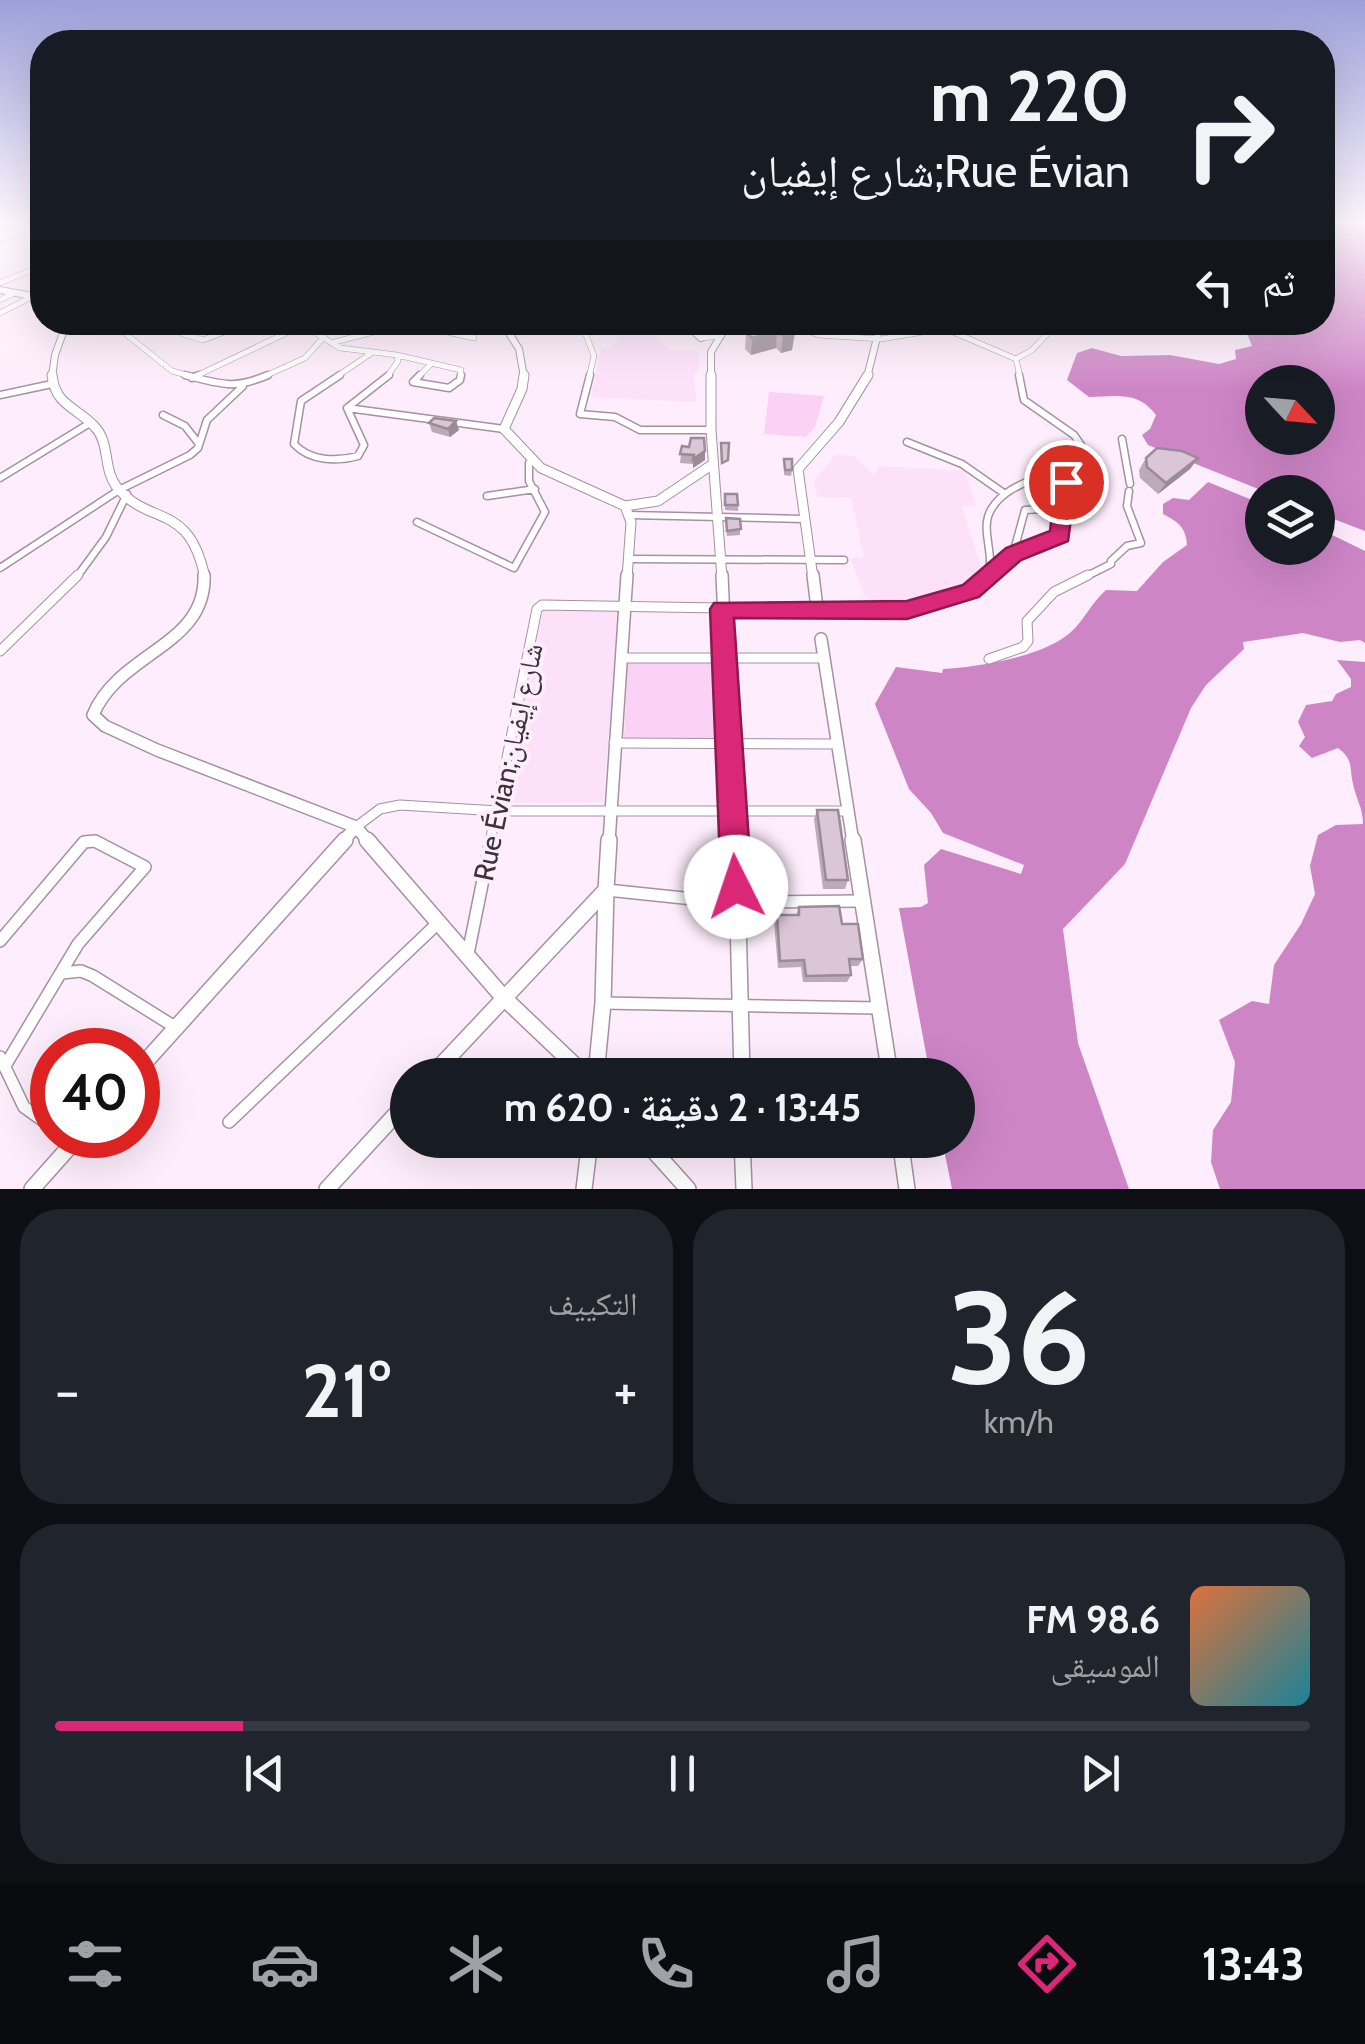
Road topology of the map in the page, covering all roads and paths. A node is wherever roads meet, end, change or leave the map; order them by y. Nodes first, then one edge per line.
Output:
1 (0, 287) edge
2 (12, 294) junction
3 (30, 297) edge
4 (30, 298) edge
5 (0, 300) edge
6 (0, 313) edge
7 (63, 335) edge
8 (128, 335) edge
9 (187, 335) edge
10 (214, 335) edge
11 (279, 335) edge
12 (319, 335) edge
13 (370, 335) edge
14 (455, 335) edge
15 (471, 335) edge
16 (511, 335) edge
17 (586, 335) edge
18 (698, 335) edge
19 (824, 335) edge
20 (881, 335) edge
21 (905, 335) edge
22 (960, 335) edge
23 (1045, 335) edge
24 (720, 336) joint
25 (324, 338) junction
26 (701, 338) junction
27 (881, 339) junction
28 (472, 341) junction
29 (331, 343) junction
30 (481, 343) dead end
31 (712, 348) junction
32 (376, 351) junction
33 (396, 355) junction
34 (1016, 360) junction
35 (431, 364) junction
36 (192, 378) junction
37 (52, 386) junction
38 (244, 386) junction
39 (2, 393) edge
40 (347, 408) junction
41 (163, 415) dead end
42 (90, 423) junction
43 (504, 429) junction
44 (711, 430) junction
45 (1122, 439) dead end
46 (907, 442) dead end
47 (199, 444) junction
48 (1073, 461) junction
49 (529, 463) junction
50 (713, 464) junction
51 (0, 478) edge
52 (535, 490) junction
53 (123, 492) junction
54 (1004, 494) junction
55 (487, 496) dead end
56 (1062, 508) junction
57 (627, 510) junction
58 (718, 516) junction
59 (804, 519) junction
60 (417, 522) dead end
61 (1014, 554) junction
62 (630, 559) junction
63 (720, 560) junction
64 (810, 560) junction
65 (844, 560) dead end
66 (0, 568) edge
67 (989, 577) junction
68 (627, 608) junction
69 (817, 608) junction
70 (722, 609) junction
71 (821, 640) dead end
72 (0, 651) edge
73 (623, 658) junction
74 (725, 658) junction
75 (824, 658) junction
76 (989, 659) dead end
77 (614, 743) junction
78 (729, 744) junction
79 (837, 744) junction
80 (846, 810) junction
81 (498, 811) junction
82 (609, 811) junction
83 (731, 811) junction
84 (356, 827) junction
85 (736, 887) junction
86 (606, 890) junction
87 (860, 900) junction
88 (722, 902) junction
89 (752, 902) junction
90 (738, 918) junction
91 (437, 924) junction
92 (0, 941) edge
93 (468, 954) junction
94 (62, 973) junction
95 (504, 997) junction
96 (603, 1003) junction
97 (742, 1007) junction
98 (880, 1008) junction
99 (176, 1027) junction
100 (160, 1045) edge
101 (448, 1058) edge
102 (567, 1058) edge
103 (598, 1058) edge
104 (742, 1058) edge
105 (887, 1058) edge
106 (2, 1061) edge
107 (30, 1111) edge
108 (390, 1121) edge
109 (230, 1122) dead end
110 (60, 1158) edge
111 (588, 1158) edge
112 (660, 1158) edge
113 (743, 1158) edge
114 (902, 1158) edge
115 (32, 1189) edge
116 (327, 1189) edge
117 (584, 1189) edge
118 (688, 1189) edge
119 (744, 1189) edge
120 (907, 1189) edge

1 - 2 street
2 - 3 street
2 - 5 street
4 - 6 street
7 - 37 street
8 - 36 street
9 - 10 street
11 - 36 street
12 - 25 street
13 - 29 street
14 - 28 street
15 - 28 street
16 - 43 street
17 - 44 street
18 - 26 street
19 - 27 street
20 - 27 street
21 - 27 street
22 - 34 street
23 - 34 street
24 - 26 street
24 - 31 street
25 - 29 street
25 - 38 street
26 - 31 street
27 - 59 street
28 - 30 street
29 - 32 street
31 - 44 street
32 - 33 street
32 - 40 street
33 - 35 street
33 - 40 street
34 - 48 street
35 - 35 street
36 - 38 street
37 - 39 street
37 - 42 street
38 - 47 street
40 - 43 street
41 - 47 street
42 - 51 street
42 - 53 street
43 - 49 street
44 - 50 street
45 - 76 street
46 - 54 street
47 - 53 street
48 - 54 street
48 - 56 street, Rue Évian;شارع إيفيان
49 - 52 street
49 - 57 street
50 - 57 street
50 - 58 street
52 - 55 street
52 - 60 street
53 - 66 street
53 - 72 street
53 - 84 street
54 - 67 street
56 - 61 street, Rue Évian;شارع إيفيان
56 - 61 street, Rue Évian;شارع إيفيان
57 - 58 street
57 - 62 street
58 - 59 street
58 - 63 street
59 - 64 street
61 - 67 street, Rue Évian;شارع إيفيان
62 - 63 street
62 - 68 street
63 - 64 street
63 - 70 street
64 - 65 street
64 - 69 street
67 - 69 street, Rue Évian;شارع إيفيان
68 - 70 street, Rue Évian;شارع إيفيان
68 - 73 street
68 - 81 street, Rue Évian;شارع إيفيان
69 - 70 street, Rue Évian;شارع إيفيان
70 - 74 street
71 - 75 street
73 - 74 street
73 - 77 street
74 - 75 street
74 - 78 street
75 - 79 street
77 - 78 street
77 - 82 street
78 - 79 street
78 - 83 street
79 - 80 street
80 - 83 street
80 - 87 street
81 - 82 street
81 - 84 street
81 - 93 street, Rue Évian;شارع إيفيان
82 - 83 street
82 - 86 street
83 - 85 street
84 - 91 street
84 - 99 street
85 - 88 street
85 - 89 street
86 - 88 street
86 - 95 street
86 - 96 street
87 - 89 street
87 - 98 street
88 - 90 street
89 - 90 street
90 - 97 street
91 - 93 street
91 - 109 street
92 - 94 street
93 - 95 street
94 - 99 street
94 - 106 street
95 - 101 street
95 - 102 street
96 - 97 street
96 - 103 street
97 - 98 street
97 - 104 street
98 - 105 street
99 - 100 street
106 - 107 street
108 - 116 street
110 - 115 street
111 - 117 street
112 - 118 street
113 - 119 street
114 - 120 street

